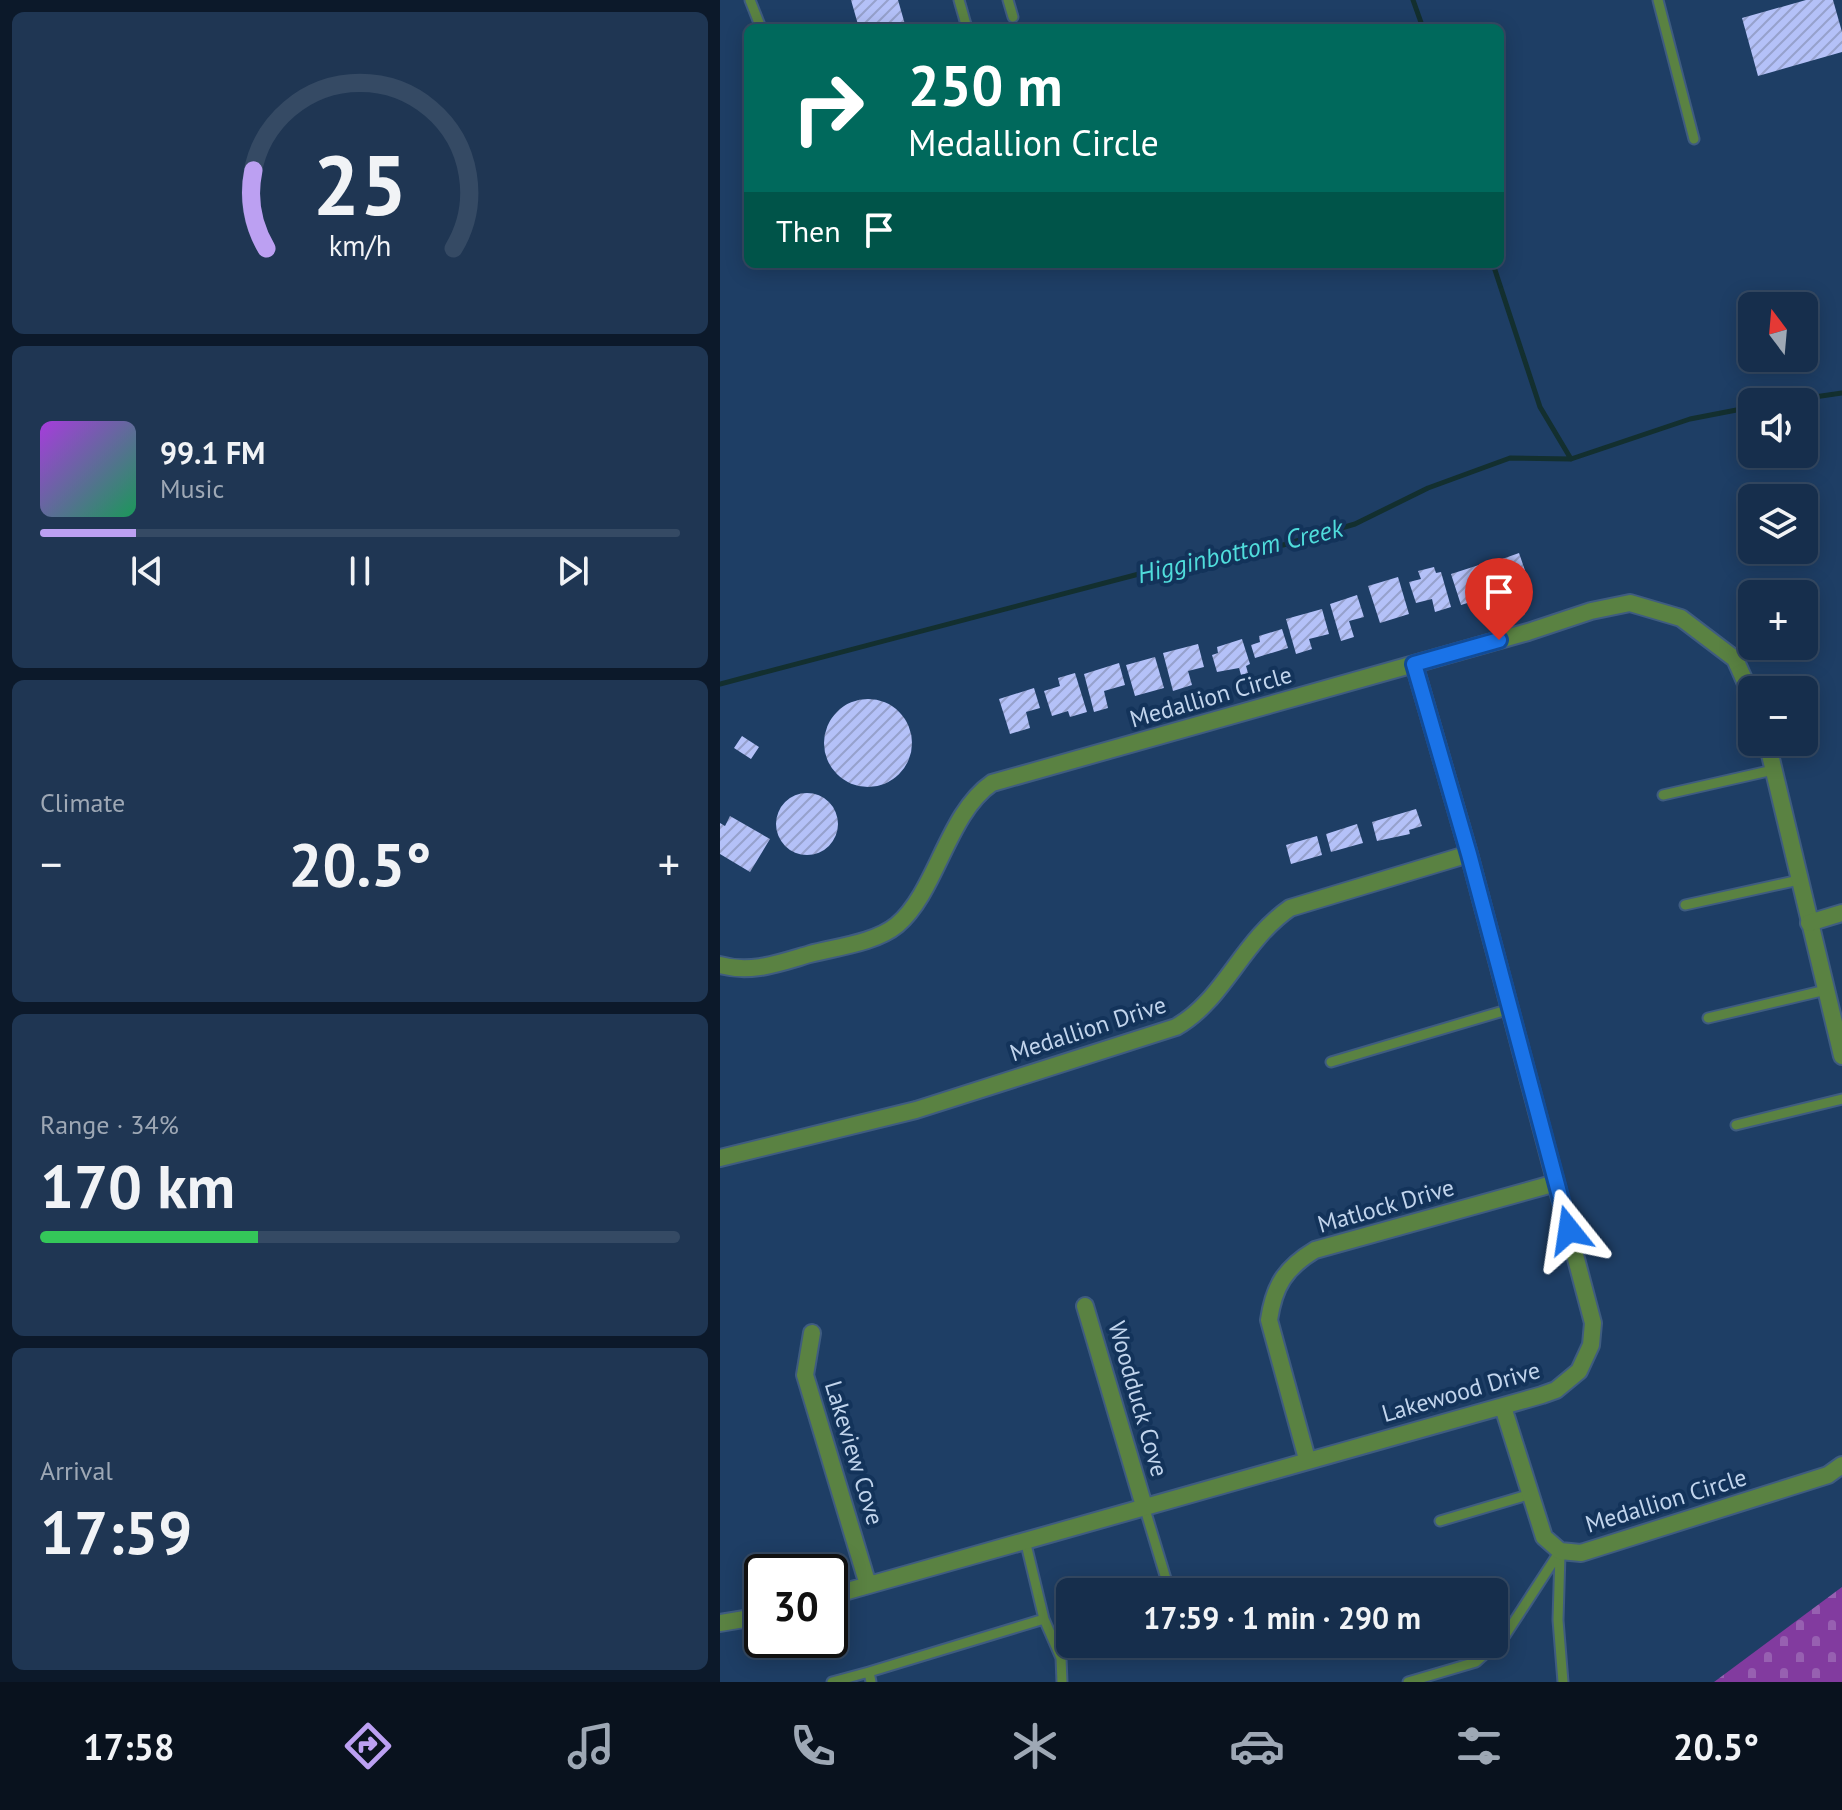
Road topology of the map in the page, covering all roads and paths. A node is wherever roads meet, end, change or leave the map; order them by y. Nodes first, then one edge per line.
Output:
1 (750, 0) edge
2 (959, 0) edge
3 (1008, 0) edge
4 (1658, 0) edge
5 (1013, 17) dead end
6 (759, 24) edge
7 (966, 24) edge
8 (1694, 139) dead end
9 (1414, 664) junction
10 (1743, 676) edge
11 (1770, 756) edge
12 (1773, 770) junction
13 (1663, 795) dead end
14 (1469, 854) junction
15 (1799, 880) junction
16 (1685, 905) dead end
17 (1842, 913) edge
18 (1809, 923) junction
19 (720, 965) edge
20 (1826, 990) junction
21 (1510, 1009) junction
22 (1708, 1018) dead end
23 (1842, 1056) edge
24 (1331, 1062) dead end
25 (1842, 1099) edge
26 (1736, 1125) dead end
27 (720, 1158) edge
28 (1556, 1183) junction
29 (1085, 1306) dead end
30 (812, 1333) dead end
31 (1503, 1407) junction
32 (1307, 1459) junction
33 (1842, 1465) edge
34 (1531, 1494) junction
35 (1144, 1506) junction
36 (1440, 1521) dead end
37 (1025, 1540) junction
38 (1560, 1551) junction
39 (1166, 1578) edge
40 (868, 1585) junction
41 (848, 1591) edge
42 (744, 1619) edge
43 (1044, 1619) junction
44 (720, 1623) edge
45 (870, 1677) edge
46 (832, 1682) edge
47 (1062, 1682) edge
48 (1408, 1682) edge
49 (1563, 1682) edge

1 - 6 lane
2 - 7 lane
3 - 5 lane
4 - 8 lane
9 - 10 street, Medallion Circle
9 - 14 street, Lakewood Drive
9 - 19 street, Medallion Circle
11 - 12 street
12 - 13 lane
12 - 15 street
14 - 21 street, Lakewood Drive
14 - 27 street, Medallion Drive
15 - 16 lane
15 - 18 street
17 - 18 street
18 - 20 street
20 - 22 lane
20 - 23 street
21 - 24 lane
21 - 28 street, Lakewood Drive
25 - 26 lane
28 - 31 street, Lakewood Drive
28 - 32 street, Matlock Drive
29 - 35 street, Woodduck Cove
30 - 40 street, Lakeview Cove
31 - 32 street, Lakewood Drive
31 - 34 street, Medallion Circle
32 - 35 street, Lakewood Drive
33 - 38 street, Medallion Circle
34 - 36 lane
34 - 38 street, Medallion Circle
35 - 37 street, Lakewood Drive
35 - 39 lane
37 - 40 street, Lakewood Drive
37 - 43 lane
38 - 48 lane
38 - 49 lane
40 - 41 street, Lakewood Drive
42 - 44 street
43 - 45 lane
43 - 47 lane
45 - 46 lane

